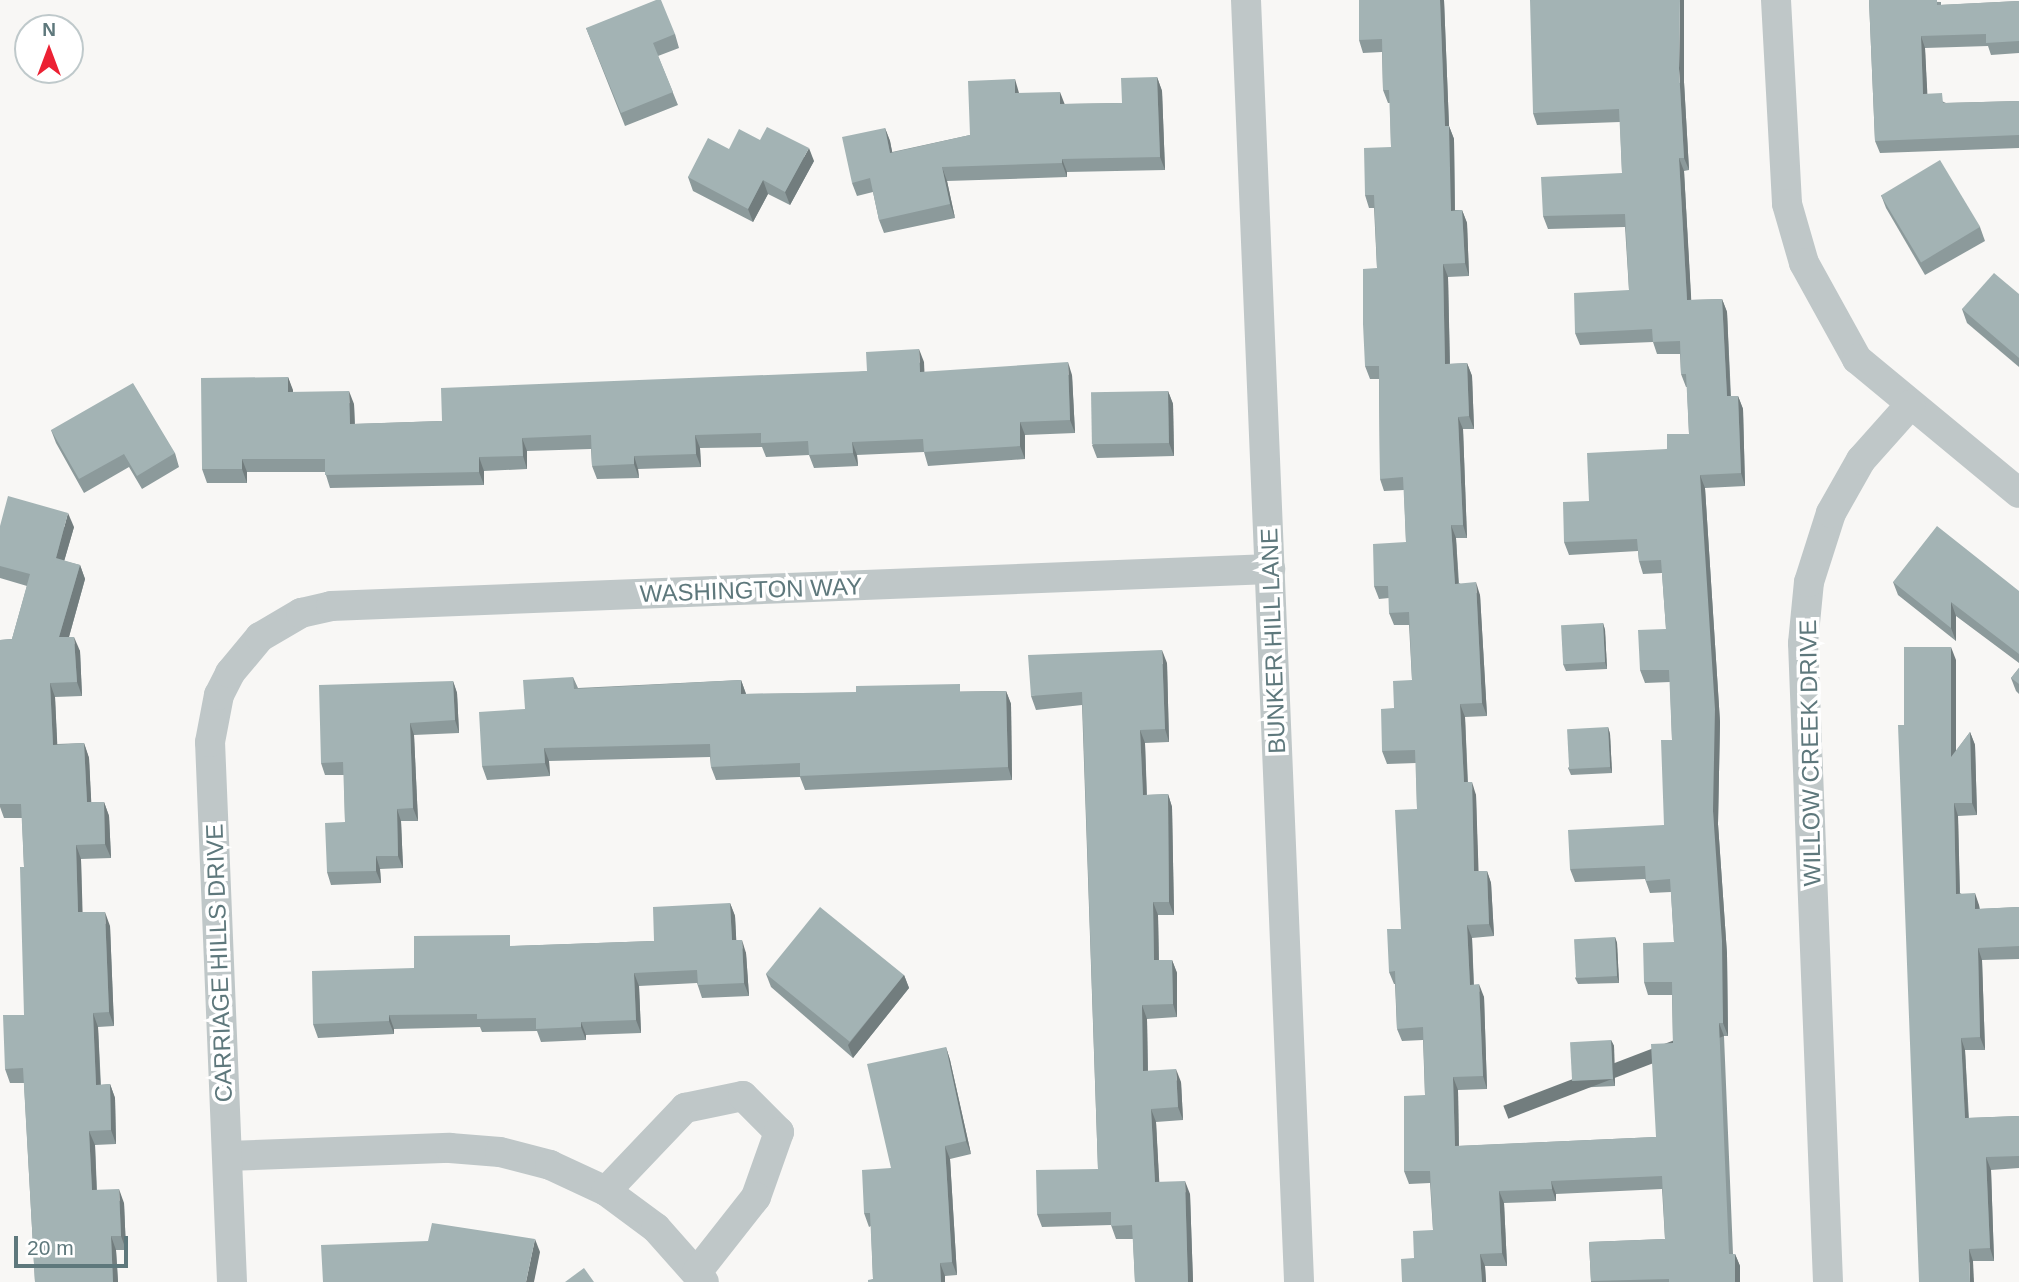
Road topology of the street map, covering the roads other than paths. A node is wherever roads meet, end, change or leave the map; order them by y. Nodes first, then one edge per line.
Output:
1 (1246, 0) edge
2 (1776, 0) edge
3 (1910, 405) junction
4 (2019, 493) edge
5 (1270, 569) junction
6 (245, 653) joint
7 (227, 1156) junction
8 (606, 1191) junction
9 (701, 1277) edge
10 (232, 1282) edge
11 (1299, 1282) edge
12 (1828, 1282) edge

1 - 5 street, BUNKER HILL LANE
2 - 3 street
3 - 4 street
3 - 12 street, WILLOW CREEK DRIVE
5 - 6 street, WASHINGTON WAY
5 - 11 street, BUNKER HILL LANE
6 - 7 street, CARRIAGE HILLS DRIVE
7 - 8 street
7 - 10 street, CARRIAGE HILLS DRIVE
8 - 9 street
8 - 9 street

